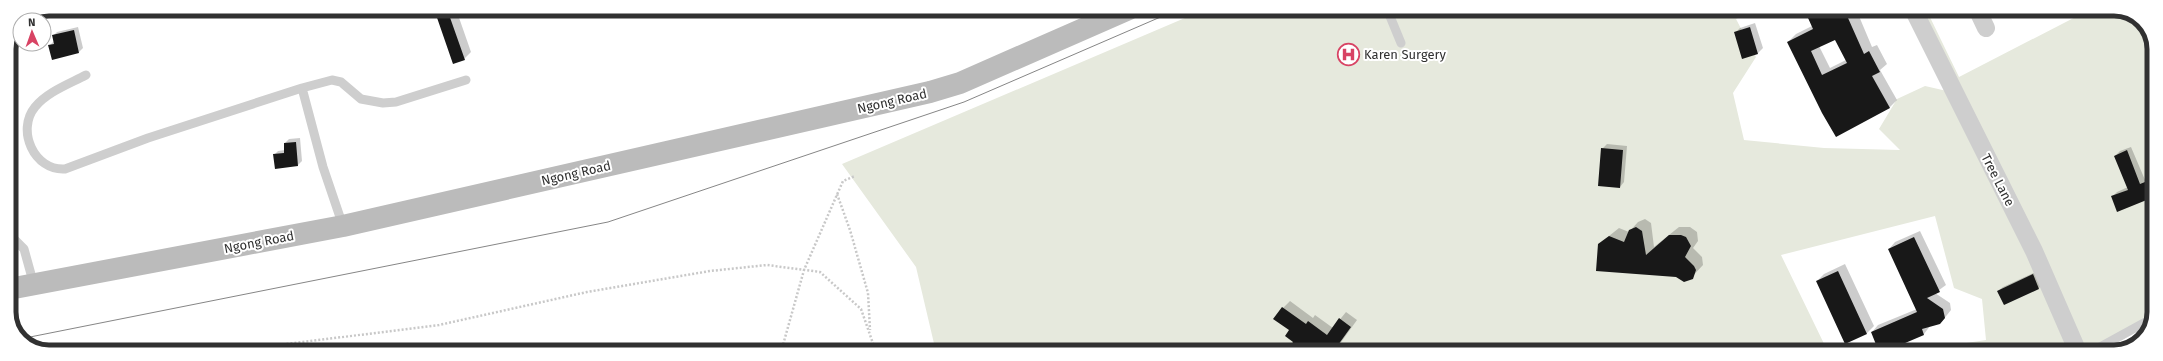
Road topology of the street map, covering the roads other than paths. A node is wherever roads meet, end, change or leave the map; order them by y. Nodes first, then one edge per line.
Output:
1 (1113, 16) edge
2 (1390, 16) edge
3 (1916, 16) edge
4 (1980, 16) edge
5 (1986, 28) dead end
6 (1401, 43) dead end
7 (86, 75) dead end
8 (466, 80) dead end
9 (302, 88) junction
10 (343, 226) junction
11 (16, 241) edge
12 (34, 285) junction
13 (16, 289) edge
14 (2145, 323) edge
15 (2075, 345) edge
16 (2104, 345) edge

1 - 10 main road, Ngong Road
2 - 6 lane
3 - 15 street, Tree Lane
4 - 5 street
7 - 9 lane
8 - 9 lane
9 - 10 lane
10 - 12 main road, Ngong Road
11 - 12 lane
12 - 13 main road, Ngong Road
14 - 16 lane

